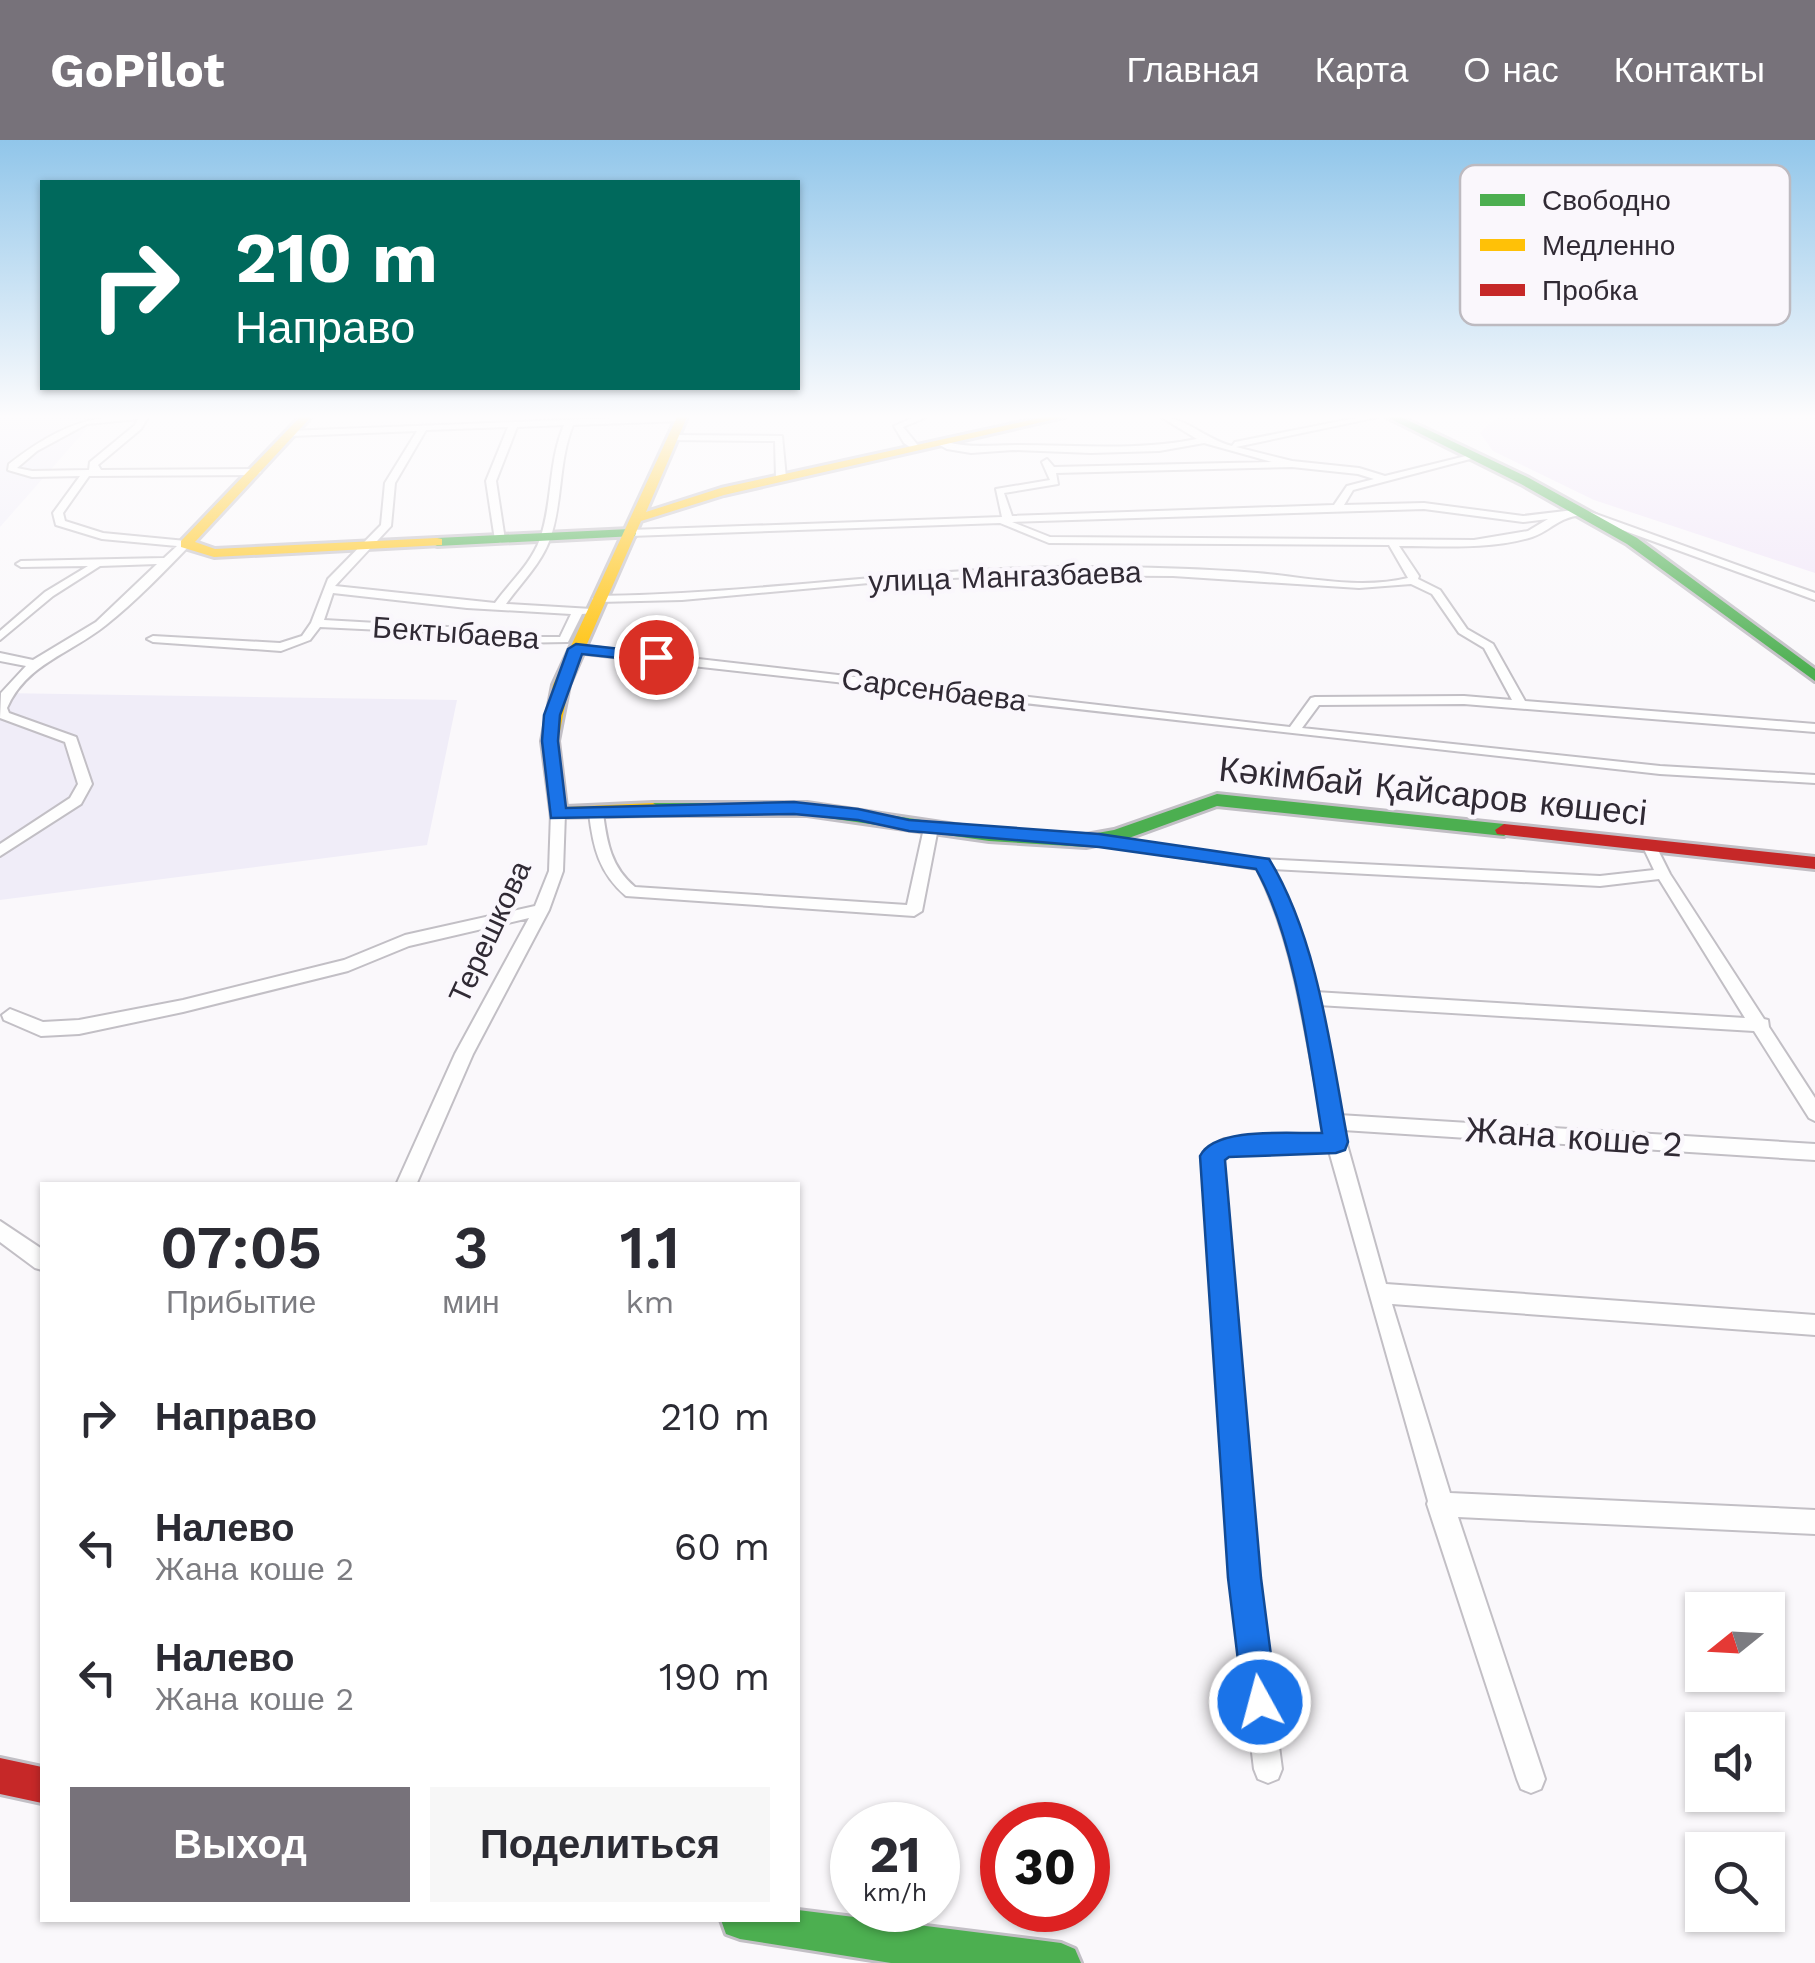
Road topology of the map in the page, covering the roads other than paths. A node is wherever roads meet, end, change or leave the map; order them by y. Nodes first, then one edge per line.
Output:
1 (66, 502) edge
2 (227, 502) edge
3 (388, 502) edge
4 (494, 502) edge
5 (554, 502) edge
6 (644, 502) edge
7 (686, 502) edge
8 (1001, 502) edge
9 (1342, 502) edge
10 (1550, 502) edge
11 (1338, 508) junction
12 (1571, 514) junction
13 (1004, 520) junction
14 (634, 525) junction
15 (546, 538) junction
16 (500, 540) junction
17 (186, 544) junction
18 (1394, 545) junction
19 (366, 547) junction
20 (165, 561) junction
21 (106, 562) junction
22 (22, 564) dead end
23 (1412, 580) junction
24 (330, 589) junction
25 (400, 595) junction
26 (1815, 597) edge
27 (390, 606) dead end
28 (498, 607) junction
29 (590, 607) junction
30 (380, 616) dead end
31 (317, 623) junction
32 (369, 627) junction
33 (0, 637) edge
34 (153, 639) dead end
35 (576, 649) junction
36 (0, 658) edge
37 (38, 664) junction
38 (1815, 676) edge
39 (1520, 704) junction
40 (1815, 728) edge
41 (1293, 731) junction
42 (1815, 779) edge
43 (596, 813) junction
44 (558, 814) junction
45 (931, 828) junction
46 (1099, 840) junction
47 (1652, 849) junction
48 (0, 851) edge
49 (1815, 863) edge
50 (1262, 864) junction
51 (1663, 874) junction
52 (541, 910) junction
53 (1310, 998) junction
54 (10, 1015) dead end
55 (1762, 1025) junction
56 (1815, 1113) edge
57 (1334, 1132) junction
58 (1815, 1152) edge
59 (407, 1182) edge
60 (0, 1230) edge
61 (40, 1260) edge
62 (1378, 1293) junction
63 (1815, 1324) edge
64 (1439, 1504) junction
65 (1815, 1522) edge
66 (1268, 1769) dead end
67 (0, 1776) edge
68 (1531, 1779) dead end
69 (40, 1785) edge
70 (753, 1922) edge
71 (1062, 1963) edge

1 - 17 street
2 - 17 main road
3 - 19 street
4 - 16 street
5 - 15 street
6 - 14 main road, Терешкова
7 - 14 main road
8 - 13 street
9 - 11 street
10 - 12 main road
11 - 12 street
11 - 13 street
12 - 18 street
12 - 26 street
12 - 38 main road
13 - 14 street
13 - 18 street
14 - 15 main road
14 - 29 main road, Терешкова
15 - 16 main road
15 - 28 street
16 - 19 main road
17 - 19 main road
17 - 20 street
18 - 23 street
19 - 24 street
20 - 21 street
20 - 37 street
21 - 22 street
21 - 33 street
23 - 29 street, улица Мангазбаева
23 - 39 street
24 - 25 street, улица Мангазбаева
24 - 31 street
25 - 27 street
25 - 28 street, улица Мангазбаева
28 - 29 street, улица Мангазбаева
29 - 32 street, Бектыбаева
29 - 35 main road, Терешкова
30 - 32 street
31 - 32 street, Бектыбаева
31 - 34 street
35 - 41 street, Сарсенбаева
35 - 44 main road, Терешкова
36 - 37 street
37 - 48 street
39 - 40 street
39 - 41 street
41 - 42 street, Сарсенбаева
43 - 44 main road, Кәкімбай Қайсаров көшесі
43 - 45 main road, Кәкімбай Қайсаров көшесі
43 - 45 street
44 - 52 street, Терешкова
45 - 46 main road, Кәкімбай Қайсаров көшесі
46 - 47 main road, Кәкімбай Қайсаров көшесі
46 - 50 street
47 - 49 main road, Кәкімбай Қайсаров көшесі
47 - 51 street
50 - 51 street
50 - 53 street
51 - 55 street
52 - 54 street
52 - 59 street, Терешкова
53 - 55 street
53 - 57 street
55 - 56 street
57 - 58 street, Жана коше 2
57 - 62 street
57 - 66 street, Жана коше 2
60 - 61 street
62 - 63 street
62 - 64 street
64 - 65 street
64 - 68 street
67 - 69 main road
70 - 71 main road

